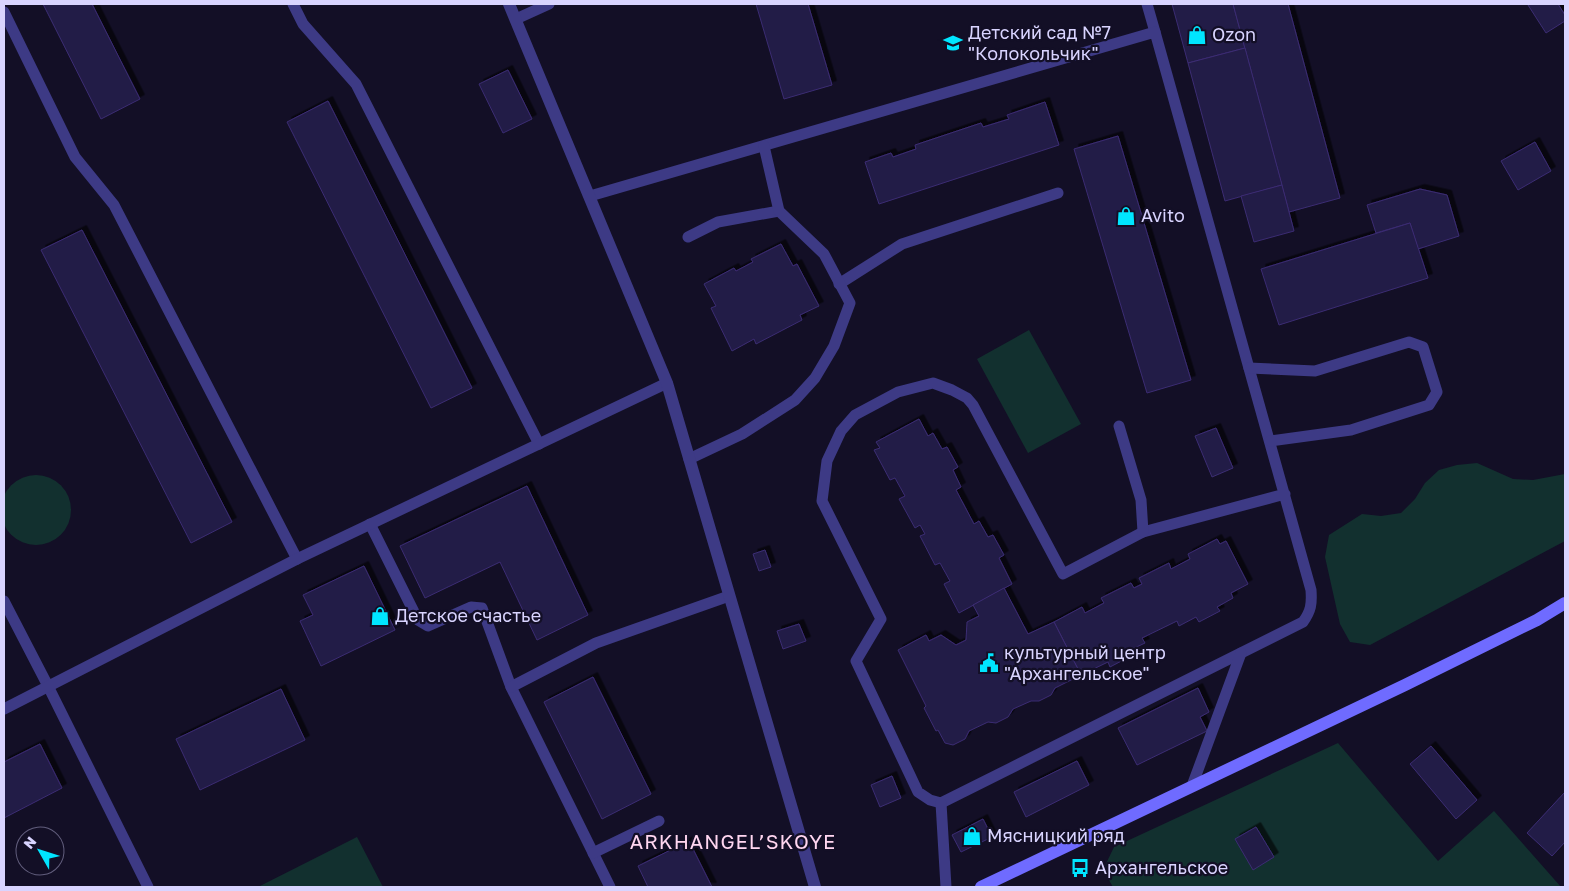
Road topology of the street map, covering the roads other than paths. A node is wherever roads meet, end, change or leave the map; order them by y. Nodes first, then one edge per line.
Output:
1 (293, 4) edge
2 (509, 4) edge
3 (549, 4) edge
4 (1147, 4) edge
5 (4, 12) edge
6 (516, 19) junction
7 (1155, 32) junction
8 (764, 146) junction
9 (1058, 193) dead end
10 (590, 196) junction
11 (779, 211) junction
12 (688, 237) dead end
13 (839, 284) junction
14 (1249, 368) junction
15 (667, 383) junction
16 (1119, 426) dead end
17 (1270, 442) junction
18 (539, 444) junction
19 (689, 459) junction
20 (1285, 494) junction
21 (370, 524) junction
22 (1143, 532) junction
23 (297, 559) junction
24 (729, 596) junction
25 (4, 601) edge
26 (1565, 603) edge
27 (1241, 653) junction
28 (48, 686) junction
29 (511, 687) junction
30 (4, 709) edge
31 (1192, 786) junction
32 (940, 803) junction
33 (659, 821) dead end
34 (593, 853) junction
35 (148, 887) edge
36 (610, 887) edge
37 (815, 887) edge
38 (946, 887) edge
39 (981, 887) edge

1 - 18 lane
2 - 6 street
3 - 6 lane
4 - 7 lane
5 - 23 lane
6 - 10 street
7 - 8 lane
7 - 14 lane
8 - 10 lane
8 - 11 lane
9 - 13 lane
10 - 15 street
11 - 12 lane
11 - 13 lane
13 - 19 lane
14 - 17 lane
14 - 17 lane
15 - 18 lane
15 - 19 street
16 - 22 lane
17 - 20 lane
18 - 21 lane
19 - 24 street
20 - 22 lane
20 - 27 lane
21 - 23 lane
21 - 29 lane
22 - 32 lane
23 - 28 lane
24 - 29 lane
24 - 37 street
25 - 28 lane
26 - 31 street
27 - 31 lane
27 - 32 lane
28 - 30 lane
28 - 35 lane
29 - 34 lane
31 - 39 street
32 - 38 lane
33 - 34 lane
34 - 36 lane

